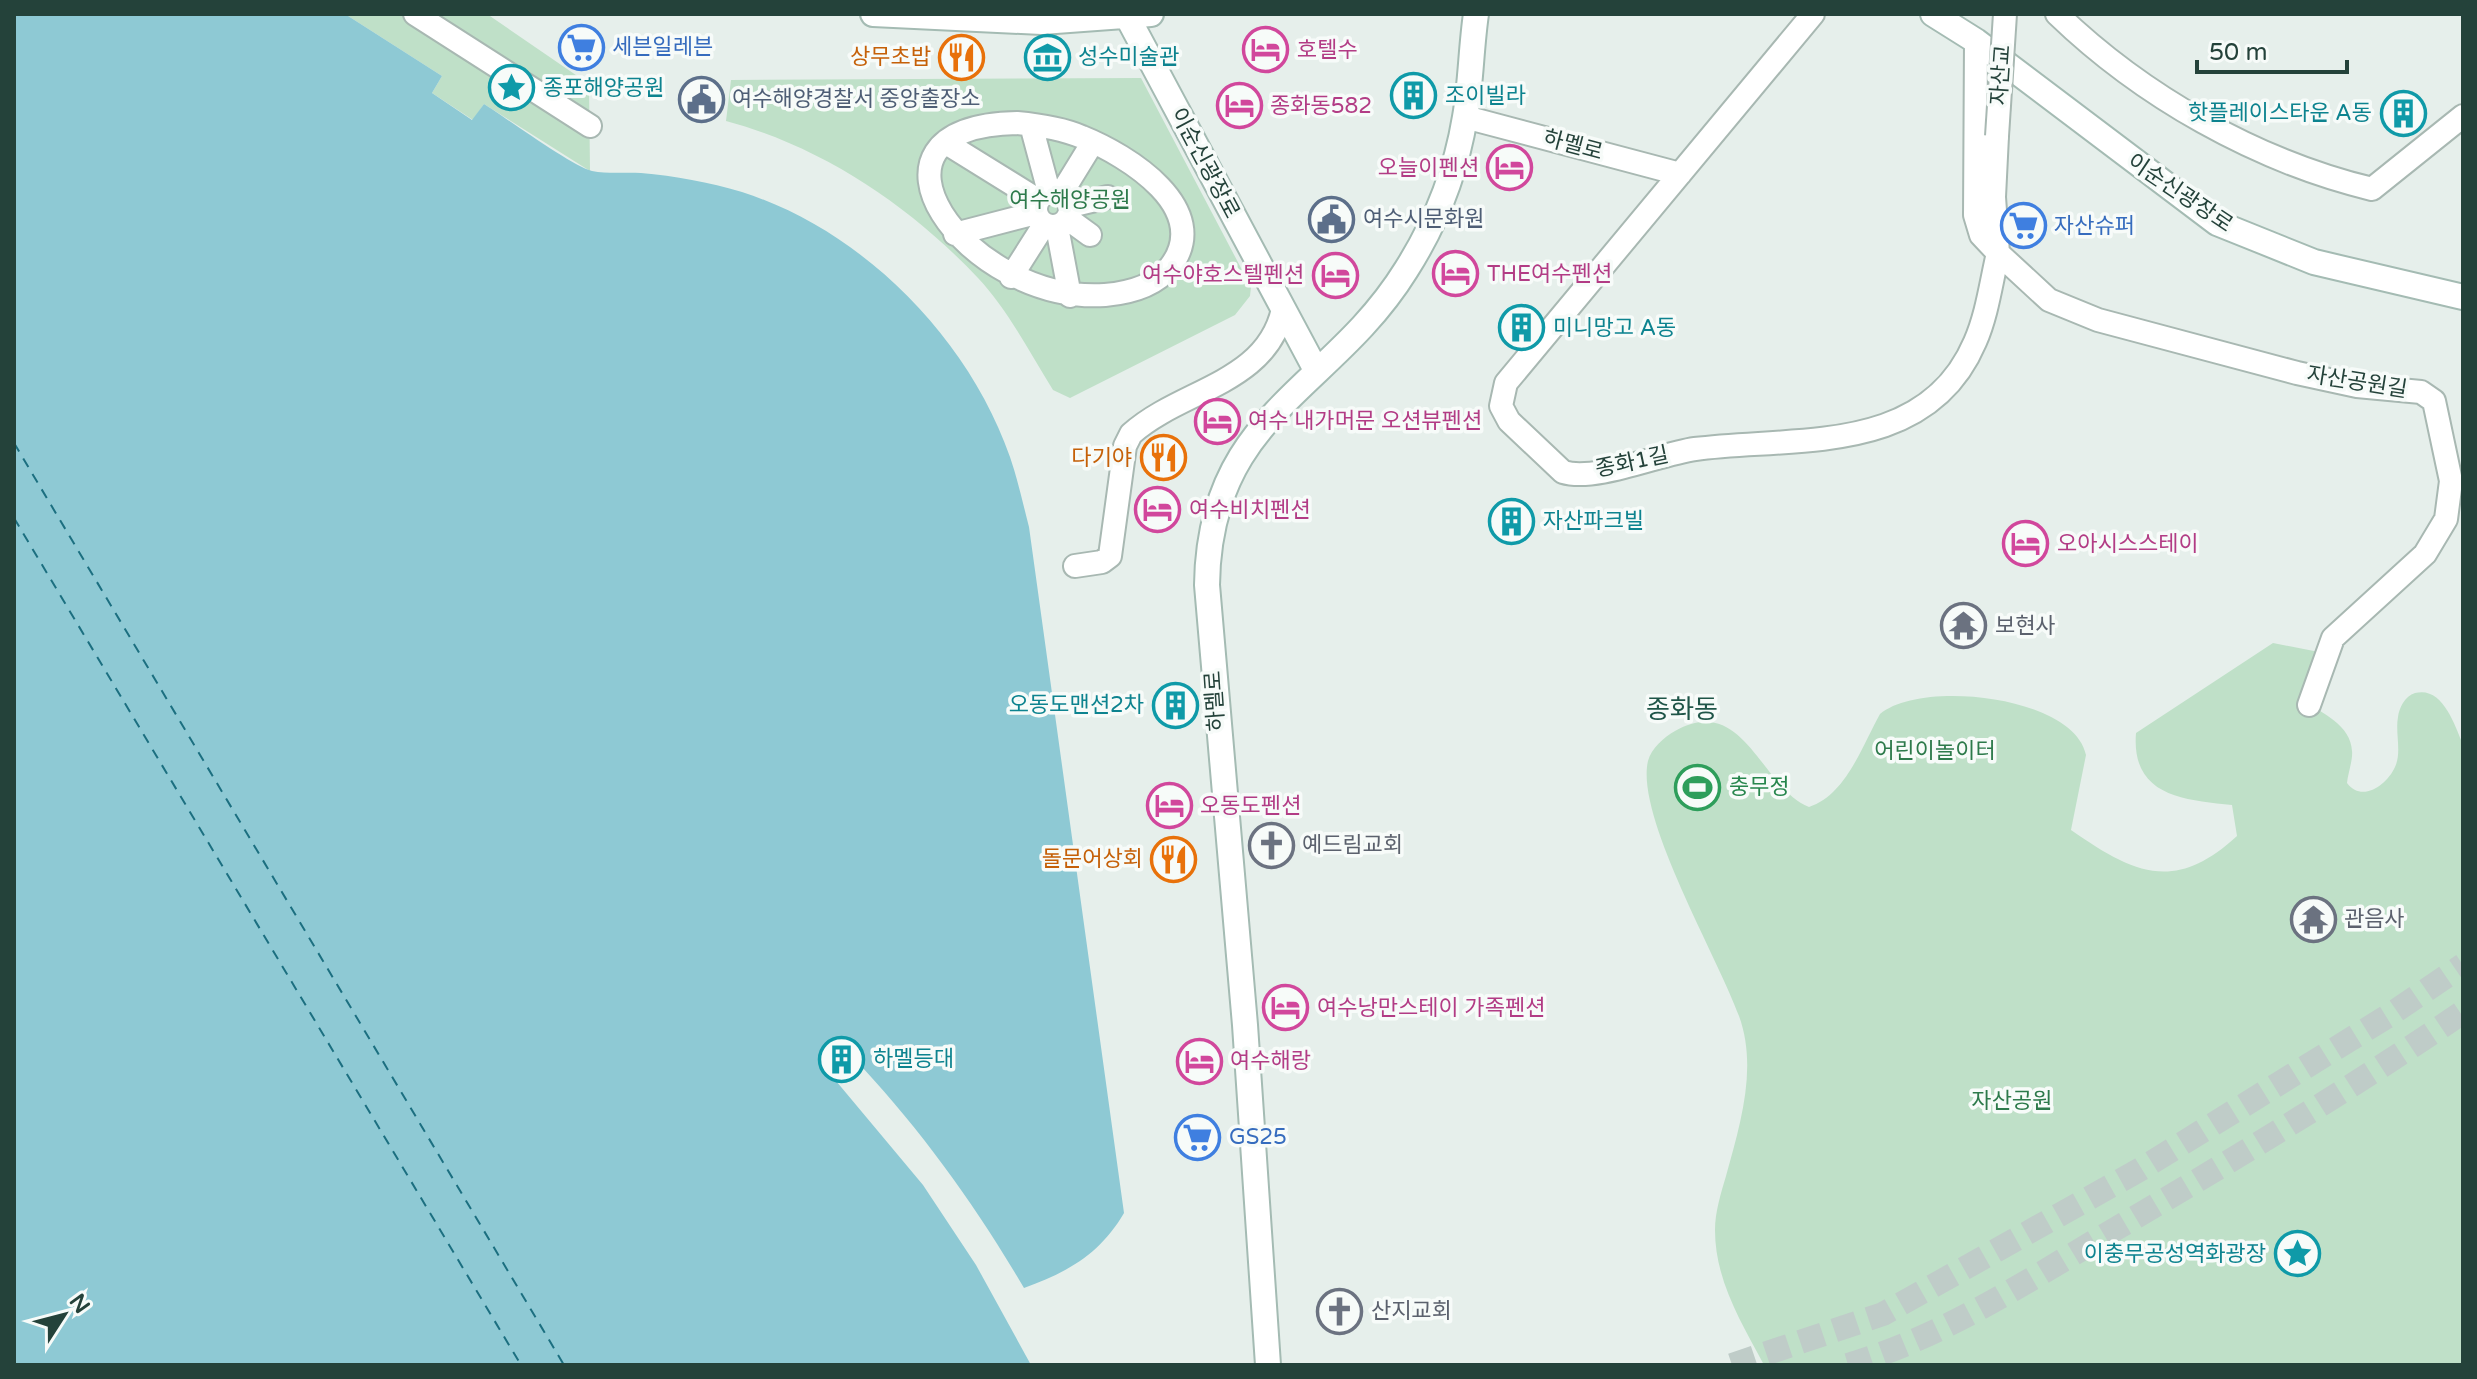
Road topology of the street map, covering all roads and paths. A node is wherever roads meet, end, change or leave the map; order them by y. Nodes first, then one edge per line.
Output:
1 (415, 14) edge
2 (873, 14) edge
3 (1476, 14) edge
4 (1813, 14) edge
5 (1933, 14) edge
6 (2005, 14) edge
7 (2057, 14) edge
8 (1139, 16) edge
9 (1976, 41) junction
10 (1465, 117) junction
11 (1031, 125) junction
12 (590, 126) dead end
13 (2459, 127) edge
14 (1093, 142) junction
15 (946, 143) junction
16 (1680, 174) junction
17 (1108, 197) dead end
18 (1053, 209) junction
19 (955, 234) junction
20 (1090, 235) dead end
21 (1998, 253) junction
22 (1011, 277) junction
23 (1070, 296) junction
24 (2463, 297) edge
25 (1283, 309) junction
26 (1316, 370) junction
27 (2457, 481) edge
28 (2456, 513) edge
29 (1075, 566) dead end
30 (2309, 705) dead end
31 (1268, 1365) edge

1 - 12 street
2 - 8 street, 이순신광장로
3 - 10 street, 하멜로
4 - 16 street, 종화1길
5 - 9 street, 이순신광장로
6 - 21 street, 자산교, bridge
7 - 13 street
8 - 25 street, 이순신광장로
9 - 21 street, 자산공원길
9 - 24 street, 이순신광장로
10 - 16 street, 하멜로
10 - 26 street, 하멜로
11 - 14 street
11 - 15 street
11 - 18 street
14 - 18 street
14 - 23 street
15 - 18 street
15 - 19 street
16 - 21 street, 종화1길
17 - 18 street
18 - 19 street
18 - 20 street
18 - 22 street
18 - 23 street
19 - 22 street
21 - 27 street, 자산공원길
22 - 23 street
25 - 26 street, 이순신광장로
25 - 29 street
26 - 31 street, 하멜로
27 - 28 street, 자산공원길
28 - 30 street, 자산공원길

